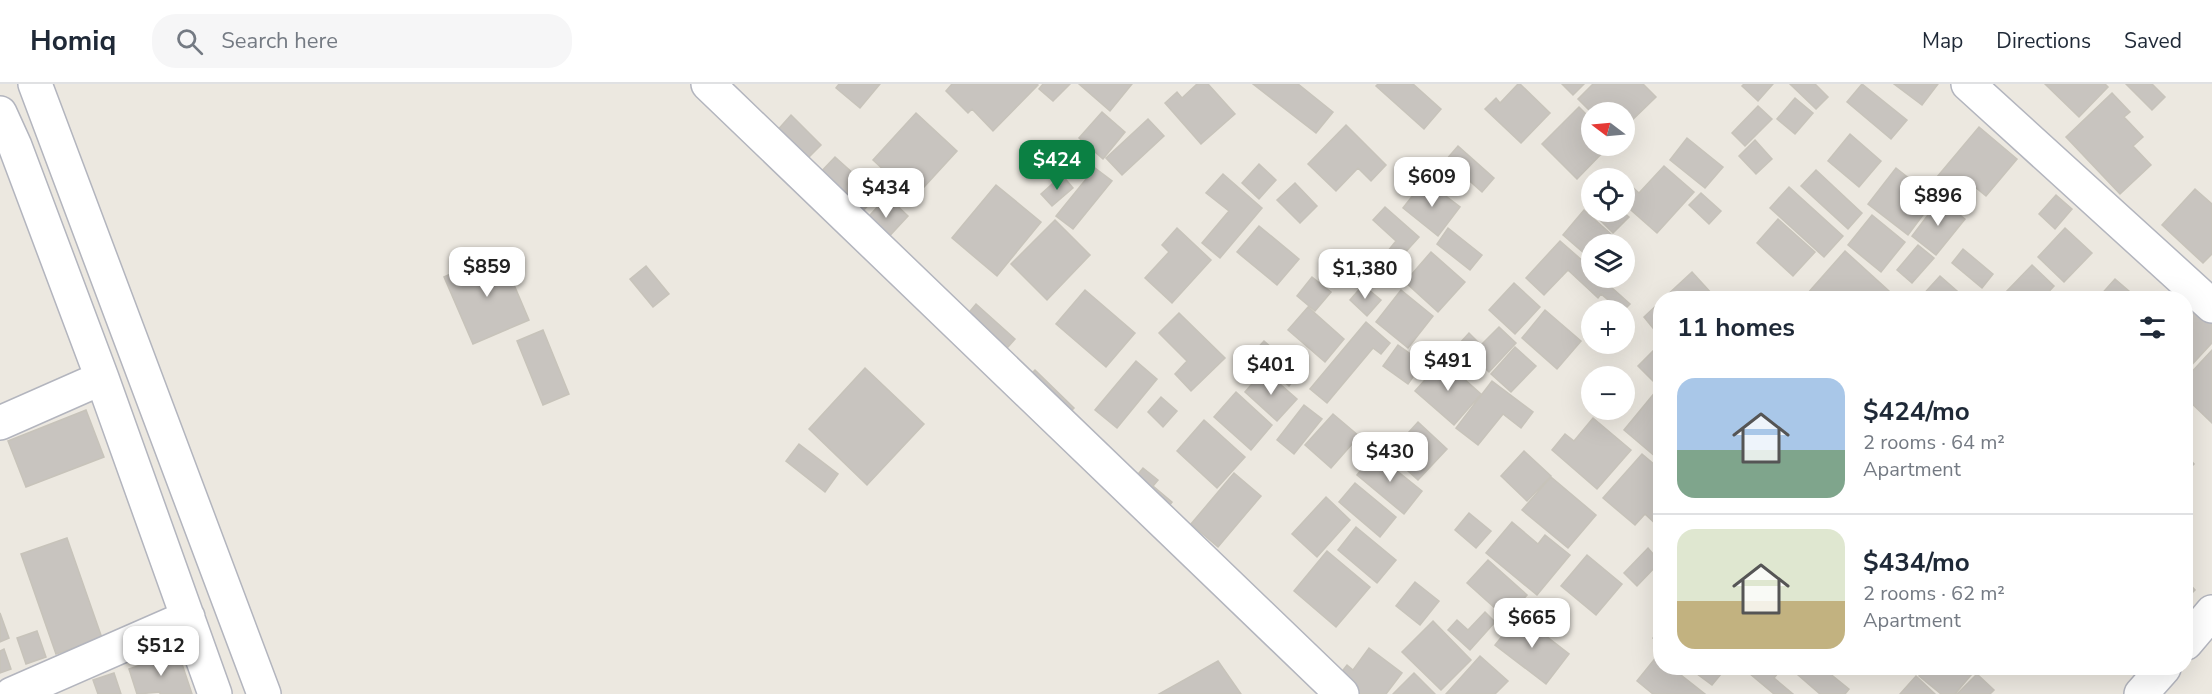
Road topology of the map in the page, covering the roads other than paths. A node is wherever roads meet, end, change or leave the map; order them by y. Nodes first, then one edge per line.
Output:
1 (35, 84) edge
2 (708, 84) edge
3 (1968, 84) edge
4 (0, 113) edge
5 (7, 150) edge
6 (2212, 306) edge
7 (102, 378) junction
8 (0, 423) edge
9 (2212, 612) edge
10 (188, 617) junction
11 (2193, 635) edge
12 (2158, 675) edge
13 (12, 694) edge
14 (215, 694) edge
15 (264, 694) edge
16 (1342, 694) edge
17 (2141, 694) edge

1 - 15 street
2 - 16 street
3 - 6 street
4 - 5 street
5 - 7 street
7 - 8 street
7 - 10 street
9 - 11 street
10 - 13 street
10 - 14 street
12 - 17 street

